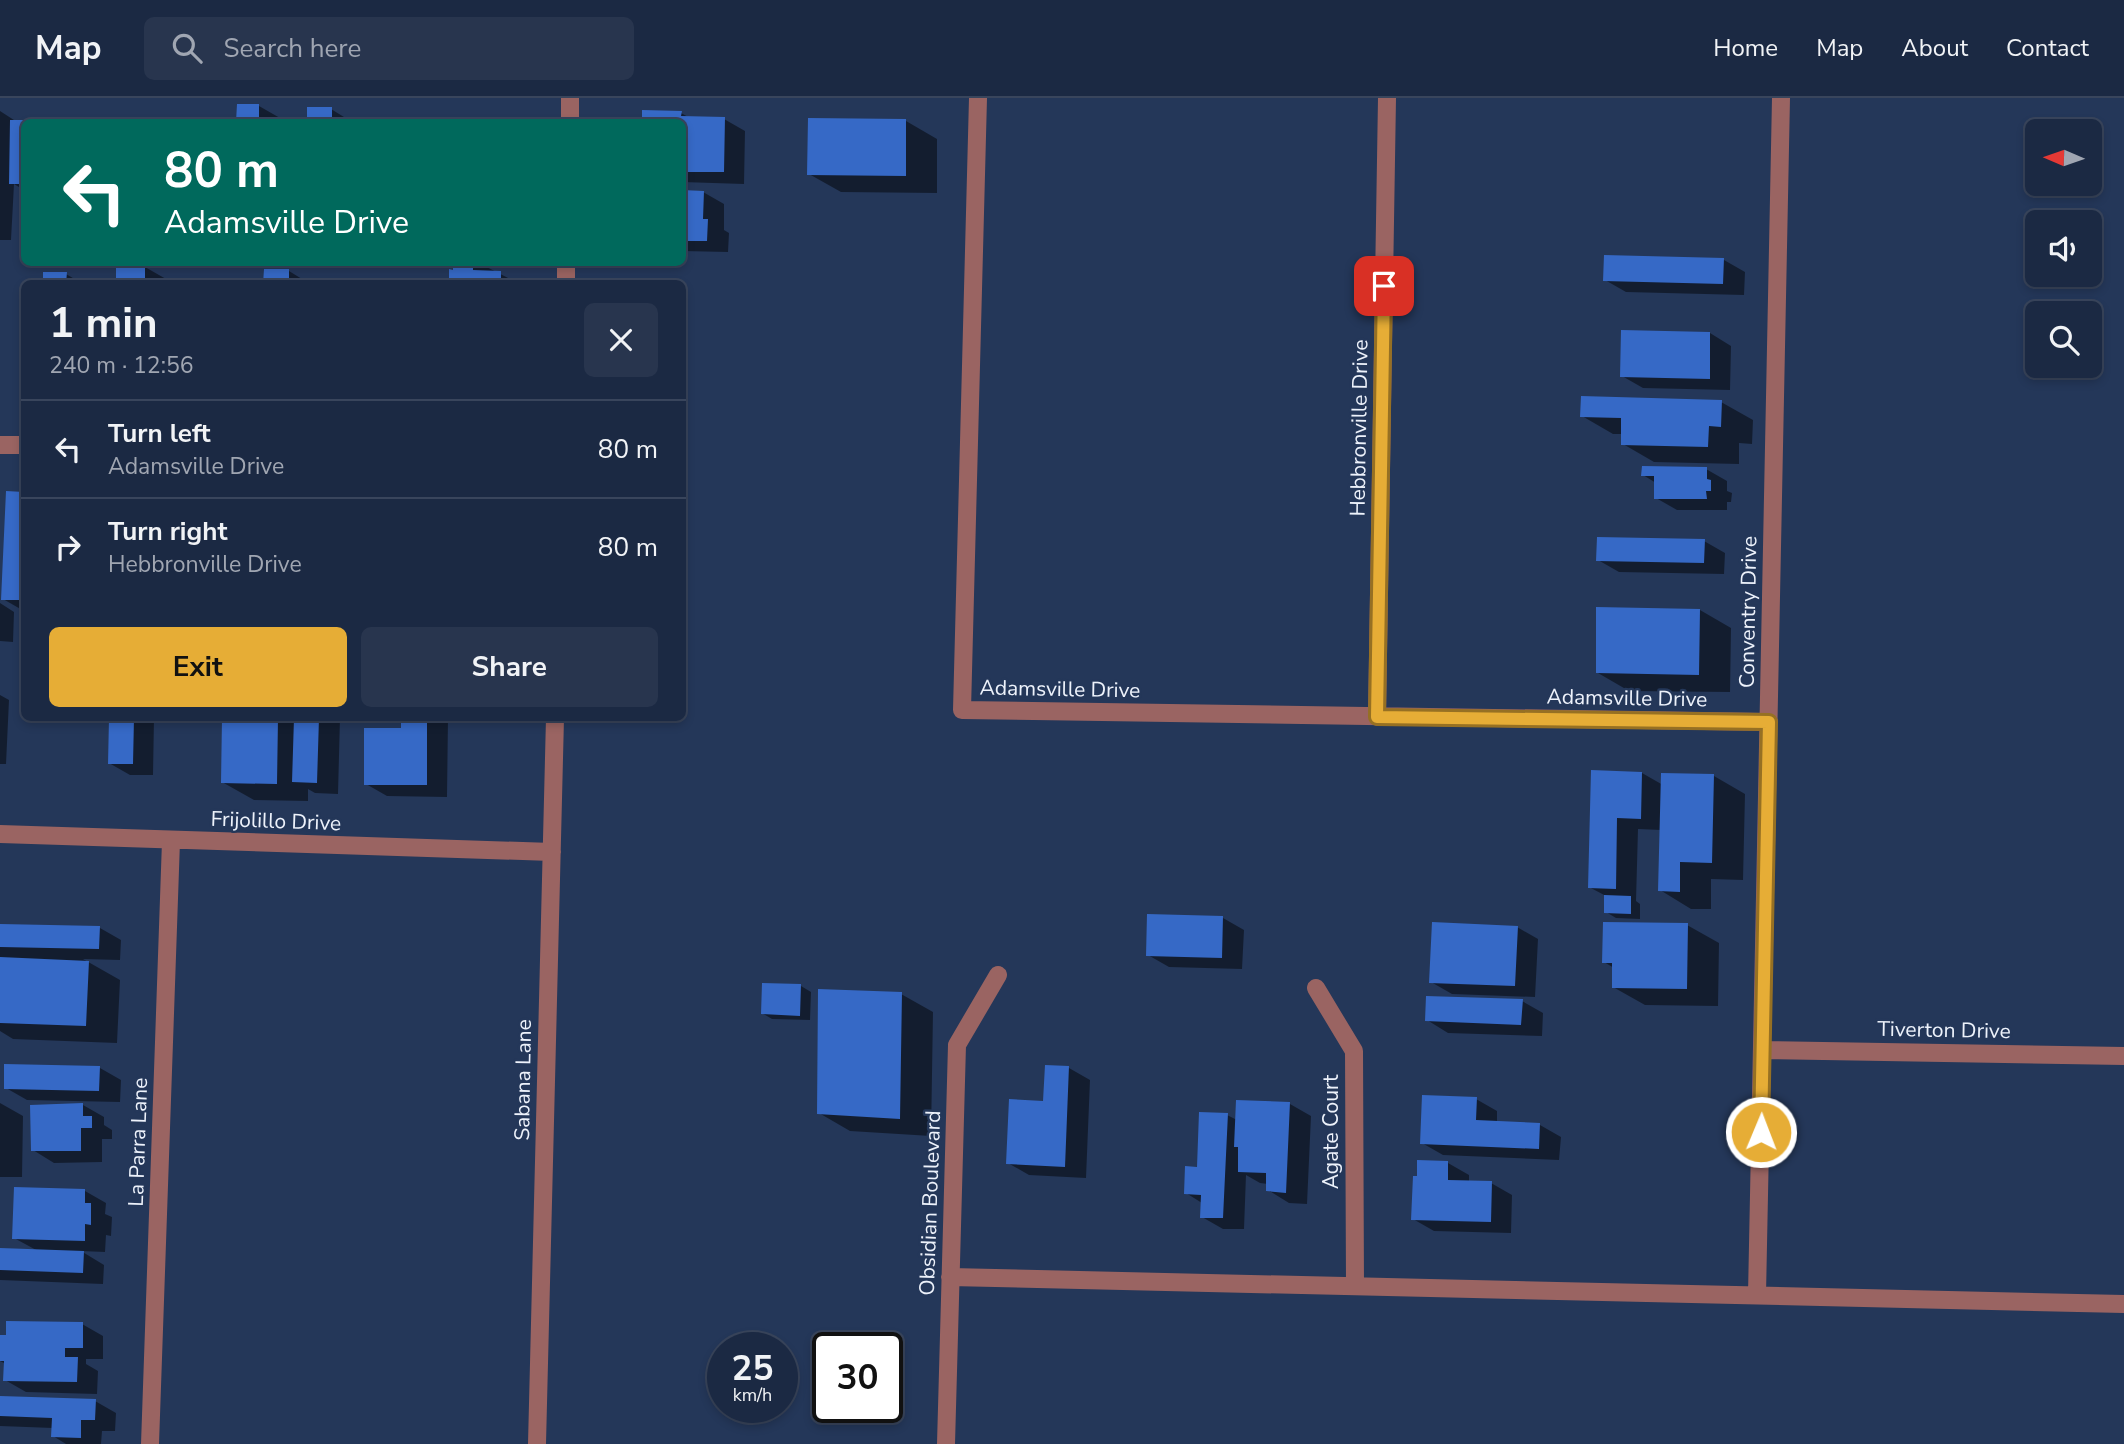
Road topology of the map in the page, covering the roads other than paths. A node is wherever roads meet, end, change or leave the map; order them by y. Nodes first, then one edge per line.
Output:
1 (570, 98) edge
2 (978, 98) edge
3 (1387, 98) edge
4 (1781, 98) edge
5 (570, 119) edge
6 (0, 445) edge
7 (21, 445) edge
8 (1377, 717) junction
9 (555, 721) edge
10 (1769, 722) junction
11 (0, 834) edge
12 (171, 841) junction
13 (552, 852) junction
14 (998, 975) dead end
15 (1316, 988) dead end
16 (1762, 1050) junction
17 (2124, 1056) edge
18 (950, 1278) junction
19 (1355, 1286) junction
20 (1757, 1296) junction
21 (2124, 1304) edge
22 (150, 1444) edge
23 (537, 1444) edge
24 (946, 1444) edge

1 - 5 street
2 - 8 street, Adamsville Drive
3 - 8 street, Hebbronville Drive
4 - 10 street, Conventry Drive
6 - 7 street
8 - 10 street, Adamsville Drive
9 - 13 street, Sabana Lane
10 - 16 street, Conventry Drive
11 - 12 street, Frijolillo Drive
12 - 13 street, Frijolillo Drive
12 - 22 street, La Parra Lane
13 - 23 street, Sabana Lane
14 - 18 street, Obsidian Boulevard
15 - 19 street, Agate Court
16 - 17 street, Tiverton Drive
16 - 20 street, Conventry Drive
18 - 19 street
18 - 24 street, Obsidian Boulevard
19 - 20 street
20 - 21 street

